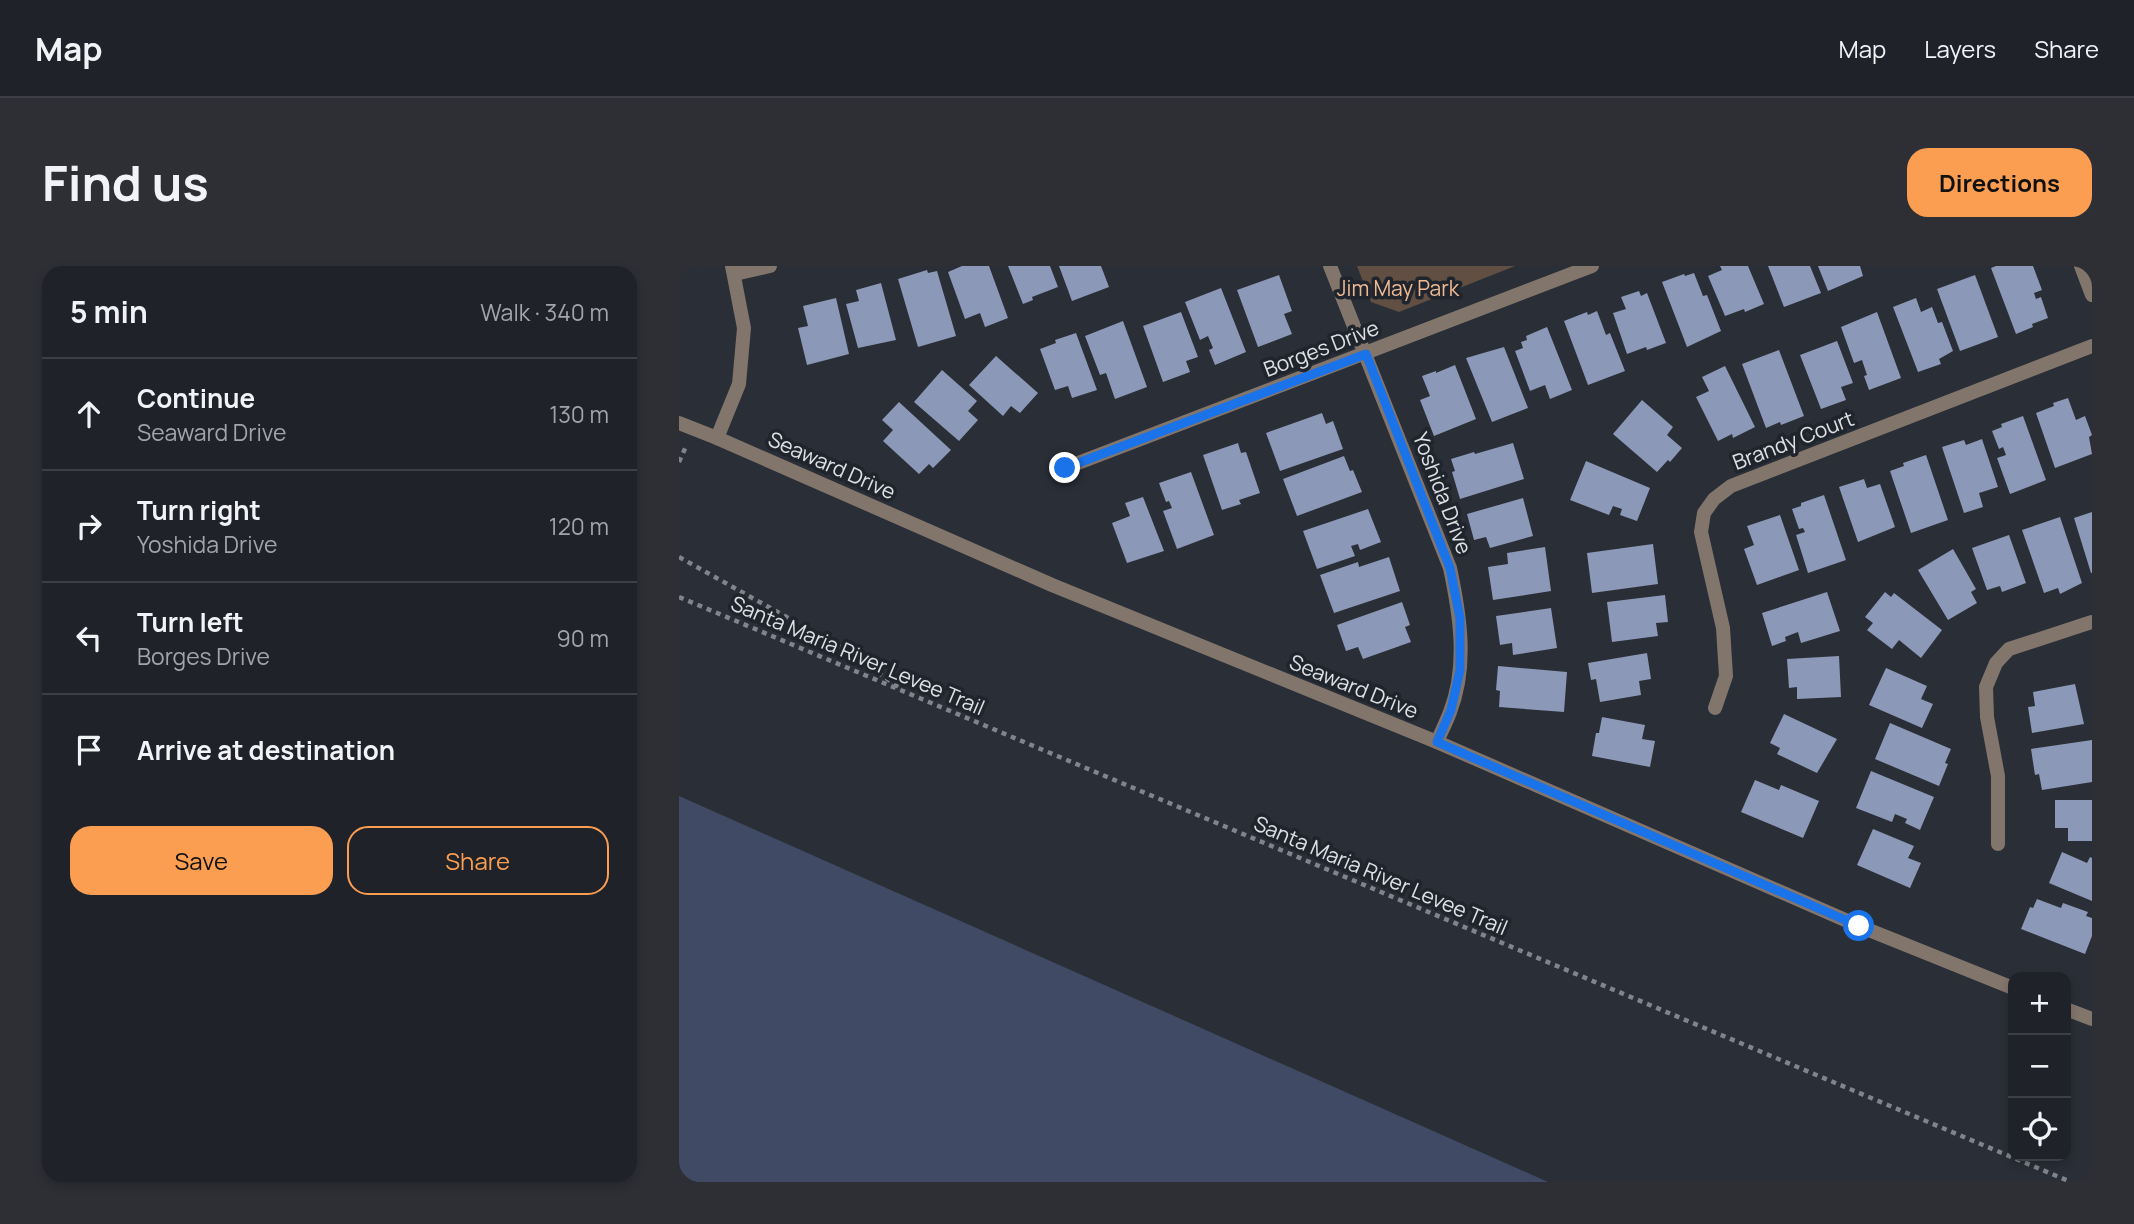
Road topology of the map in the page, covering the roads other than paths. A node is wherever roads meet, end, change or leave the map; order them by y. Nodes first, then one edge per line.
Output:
1 (771, 266) edge
2 (1330, 266) edge
3 (1592, 266) edge
4 (2081, 266) edge
5 (733, 270) edge
6 (2092, 295) edge
7 (2092, 346) edge
8 (1366, 354) junction
9 (679, 423) edge
10 (717, 438) junction
11 (1065, 468) dead end
12 (2092, 622) edge
13 (1715, 708) dead end
14 (1437, 742) junction
15 (1998, 844) dead end
16 (2008, 986) edge
17 (2071, 1011) edge
18 (2092, 1019) edge

1 - 5 street
2 - 8 street, Yoshida Drive
3 - 8 street, Borges Drive
4 - 6 street
5 - 10 street
7 - 13 street, Brandy Court
8 - 11 street, Borges Drive
8 - 14 street, Yoshida Drive
9 - 10 street, Seaward Drive
10 - 14 street, Seaward Drive
12 - 15 street
14 - 16 street, Seaward Drive
17 - 18 street

